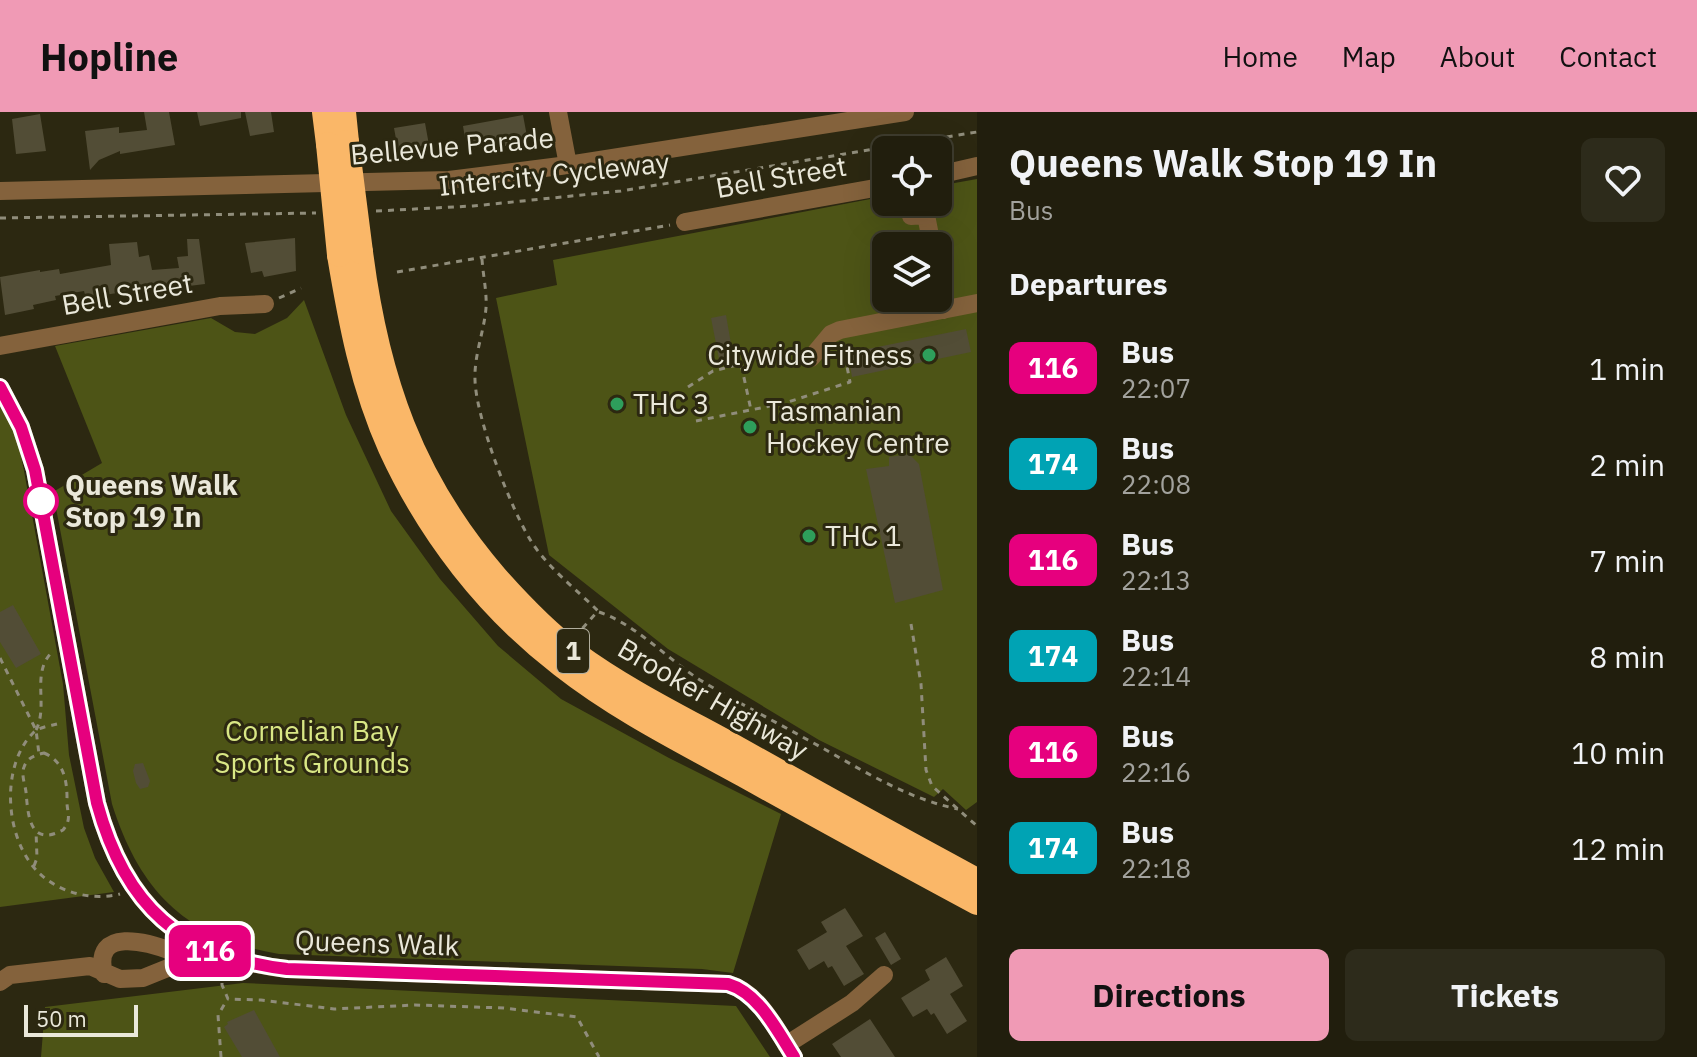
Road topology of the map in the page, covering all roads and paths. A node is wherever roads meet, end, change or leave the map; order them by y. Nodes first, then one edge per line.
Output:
1 (324, 112) edge
2 (344, 112) edge
3 (558, 112) edge
4 (905, 112) edge
5 (977, 132) edge
6 (338, 143) junction
7 (568, 165) junction
8 (977, 166) edge
9 (952, 172) edge
10 (872, 189) edge
11 (0, 191) edge
12 (371, 211) dead end
13 (318, 213) dead end
14 (0, 218) edge
15 (685, 222) joint
16 (350, 253) junction
17 (482, 259) junction
18 (397, 272) dead end
19 (301, 288) dead end
20 (977, 303) edge
21 (265, 304) joint
22 (952, 308) edge
23 (934, 312) edge
24 (840, 330) junction
25 (0, 346) edge
26 (811, 358) dead end
27 (0, 387) edge
28 (688, 387) dead end
29 (751, 410) junction
30 (696, 421) dead end
31 (598, 611) junction
32 (911, 624) dead end
33 (579, 632) dead end
34 (67, 641) junction
35 (0, 658) edge
36 (57, 724) dead end
37 (36, 730) junction
38 (39, 754) junction
39 (958, 809) junction
40 (977, 826) edge
41 (36, 831) junction
42 (34, 866) junction
43 (977, 880) edge
44 (135, 890) junction
45 (977, 903) edge
46 (196, 944) junction
47 (222, 955) junction
48 (104, 974) junction
49 (884, 975) dead end
50 (0, 982) edge
51 (228, 999) junction
52 (790, 1051) edge
53 (221, 1057) edge
54 (599, 1057) edge

1 - 6 highway, Brooker Highway / 1
2 - 6 highway, Brooker Highway / 1
3 - 7 street
4 - 7 street, Bellevue Parade
5 - 12 path, Intercity Cycleway
6 - 16 highway, Brooker Highway / 1, bridge
7 - 11 street, Bellevue Parade
8 - 9 street
10 - 15 street, Bell Street
13 - 14 path
15 - 17 path
16 - 43 highway, Brooker Highway / 1
16 - 45 highway, Brooker Highway / 1
17 - 18 path
17 - 31 path
19 - 21 path
20 - 22 street
21 - 25 street, Bell Street
23 - 24 street
24 - 26 street
24 - 29 path
27 - 34 street, Queens Walk
28 - 29 path
29 - 30 path
31 - 33 path
31 - 39 path
32 - 39 path
34 - 37 path
34 - 44 street, Queens Walk
35 - 37 path
36 - 37 path
37 - 38 path
37 - 42 path
38 - 41 path
38 - 41 path
39 - 40 path
41 - 42 path
42 - 44 path
44 - 46 street, Queens Walk
46 - 47 street, Queens Walk
46 - 48 street
46 - 48 street
47 - 51 path
47 - 52 street, Queens Walk
48 - 50 street
49 - 52 street
51 - 53 path
51 - 54 path

